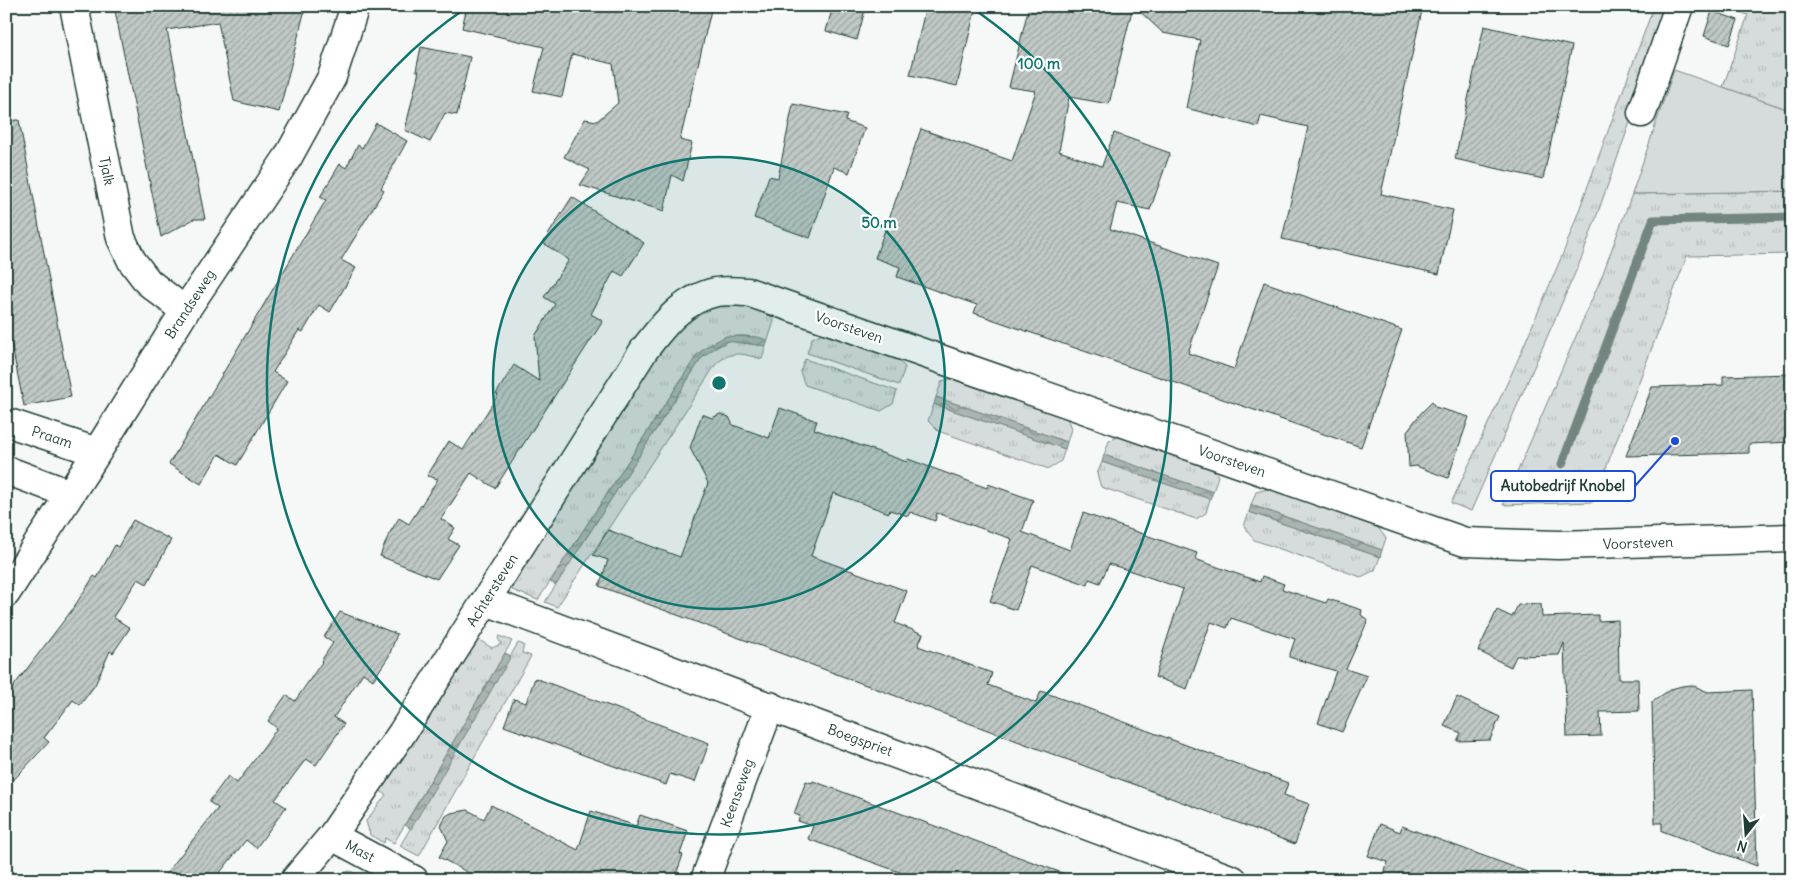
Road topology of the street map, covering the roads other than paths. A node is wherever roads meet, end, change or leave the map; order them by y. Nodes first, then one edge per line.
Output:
1 (74, 6) edge
2 (355, 6) edge
3 (1679, 6) edge
4 (1642, 113) dead end
5 (688, 302) joint
6 (186, 311) junction
7 (6, 422) edge
8 (97, 452) junction
9 (6, 470) edge
10 (70, 494) junction
11 (1792, 538) edge
12 (6, 593) edge
13 (486, 601) junction
14 (770, 706) junction
15 (332, 836) junction
16 (296, 880) edge
17 (414, 880) edge
18 (705, 880) edge
19 (1234, 880) edge

1 - 6 street, Tjalk
2 - 6 street, Brandseweg
3 - 4 street
5 - 11 street, Voorsteven
5 - 13 street, Achtersteven
6 - 8 street, Brandseweg
7 - 8 street, Praam
8 - 10 street, Brandseweg
9 - 10 street
10 - 12 street, Brandseweg
13 - 14 street, Boegspriet
13 - 15 street, Achtersteven
14 - 18 street, Keenseweg
14 - 19 street, Boegspriet
15 - 16 street, Achtersteven
15 - 17 street, Mast

